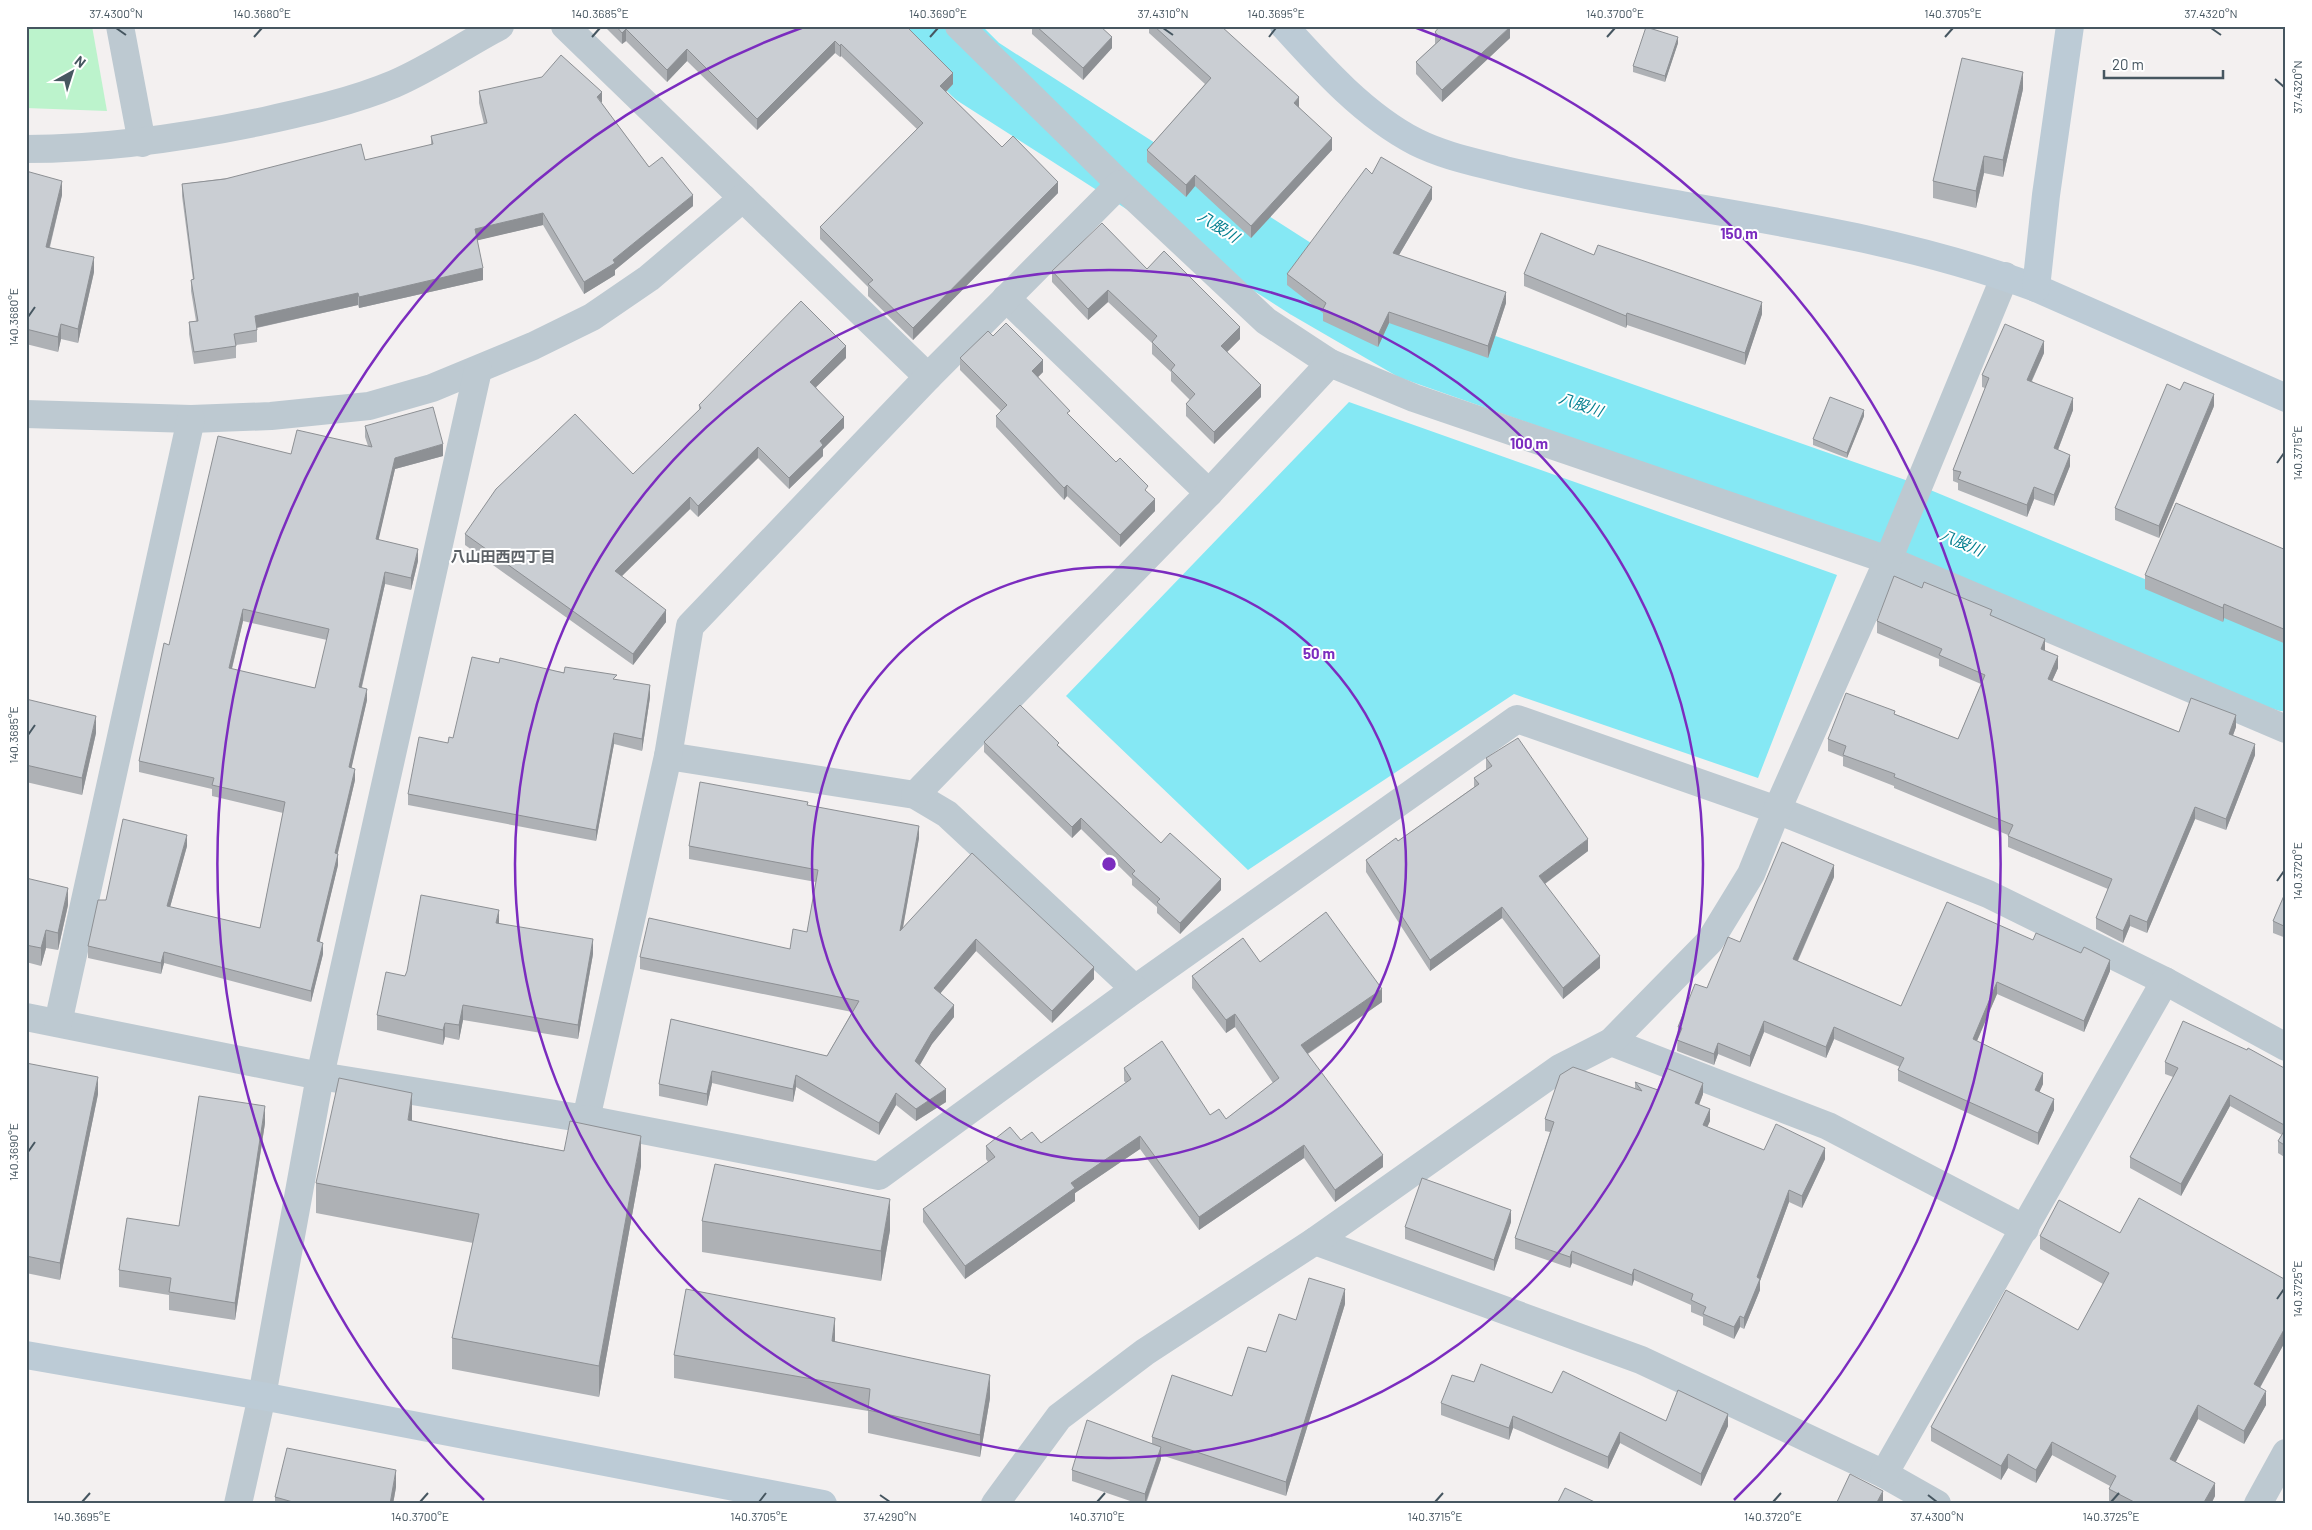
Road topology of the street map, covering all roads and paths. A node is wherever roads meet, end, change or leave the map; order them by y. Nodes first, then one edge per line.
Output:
1 (120, 26) edge
2 (500, 26) edge
3 (565, 26) edge
4 (959, 26) edge
5 (1284, 26) edge
6 (2070, 26) edge
7 (142, 143) junction
8 (26, 149) edge
9 (1120, 184) junction
10 (742, 198) junction
11 (2005, 276) junction
12 (2036, 288) junction
13 (1006, 298) junction
14 (1330, 363) junction
15 (478, 370) junction
16 (928, 377) junction
17 (2286, 398) edge
18 (26, 414) edge
19 (191, 419) junction
20 (1209, 493) junction
21 (1888, 560) junction
22 (2286, 729) edge
23 (668, 756) junction
24 (915, 795) junction
25 (1777, 810) junction
26 (2165, 981) junction
27 (1135, 989) junction
28 (26, 1017) edge
29 (58, 1023) junction
30 (1611, 1042) junction
31 (2286, 1047) edge
32 (320, 1076) junction
33 (586, 1119) junction
34 (2025, 1229) junction
35 (1315, 1241) junction
36 (26, 1355) edge
37 (262, 1396) junction
38 (2286, 1453) edge
39 (1884, 1474) junction
40 (238, 1504) edge
41 (823, 1504) edge
42 (995, 1504) edge
43 (1936, 1504) edge
44 (2258, 1504) edge

1 - 7 street
2 - 7 street
3 - 10 street
4 - 9 street
5 - 11 street
6 - 12 street
7 - 8 street
9 - 13 street
9 - 14 street
10 - 15 street
10 - 16 street
11 - 12 street
11 - 21 street
12 - 17 street
13 - 16 street
13 - 20 street
14 - 20 street
14 - 21 street
15 - 19 street
15 - 32 street
16 - 23 street
18 - 19 street
19 - 29 street
20 - 24 street
21 - 22 street
21 - 25 street
23 - 24 street
23 - 33 street
24 - 27 street
25 - 26 street
25 - 27 street
25 - 30 street
26 - 31 street
26 - 34 street
27 - 33 street
28 - 29 street
29 - 32 street
30 - 34 street
30 - 35 street
32 - 33 street
32 - 37 street
34 - 39 street
35 - 39 street
35 - 42 street
36 - 37 street
37 - 40 street
37 - 41 street
38 - 44 street
39 - 43 street

